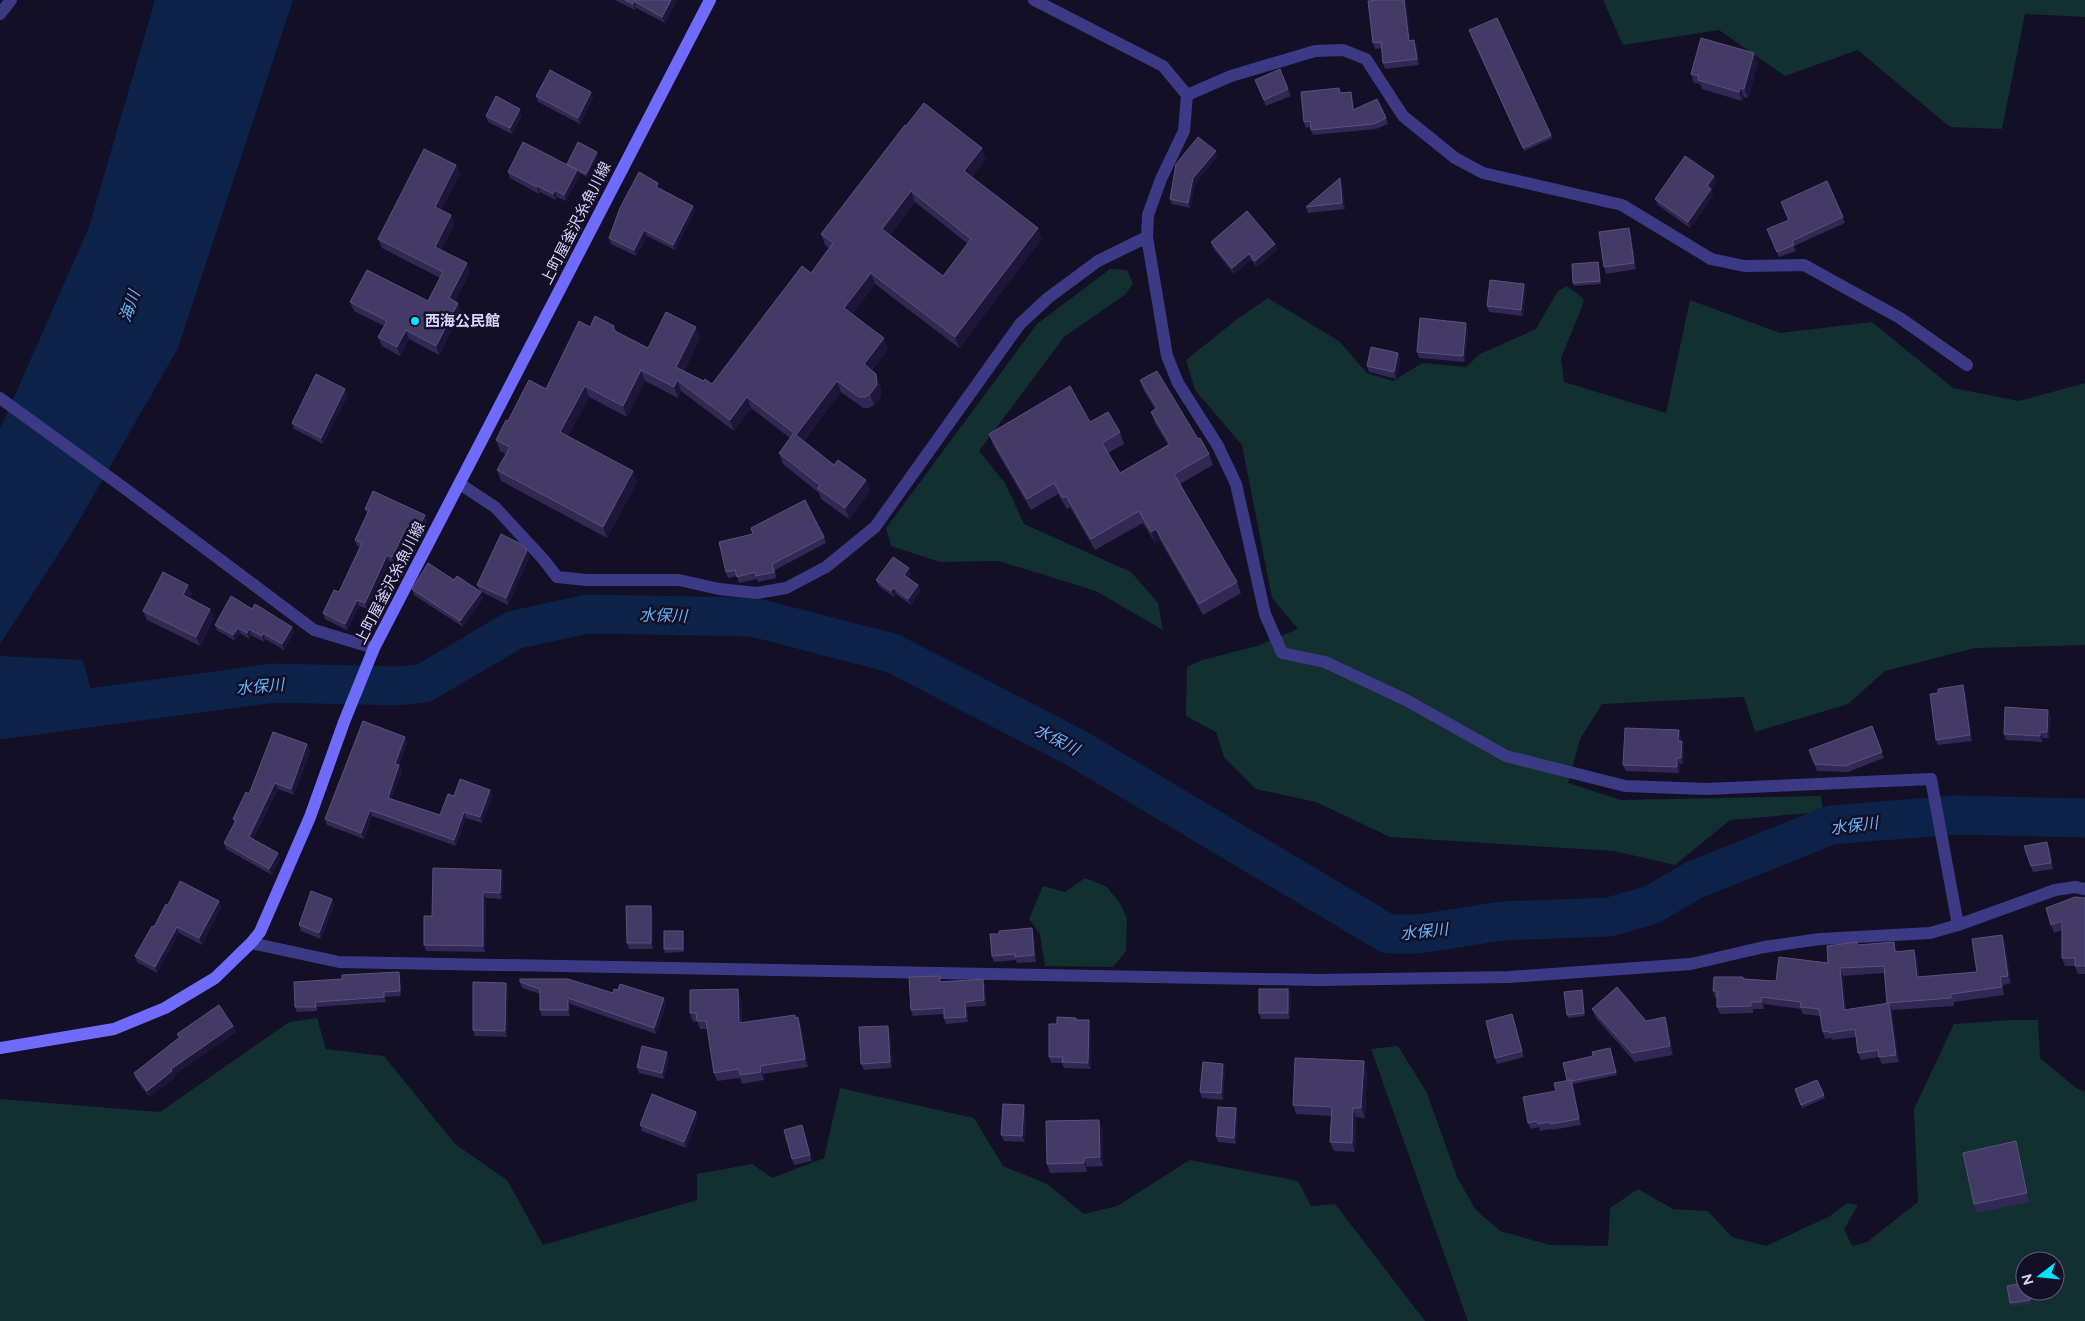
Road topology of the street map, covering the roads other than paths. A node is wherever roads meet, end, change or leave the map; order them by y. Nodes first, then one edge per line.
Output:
1 (12, 0) edge
2 (710, 0) edge
3 (1034, 0) edge
4 (0, 14) edge
5 (1187, 95) junction
6 (1147, 237) junction
7 (1967, 365) dead end
8 (0, 398) edge
9 (460, 484) junction
10 (373, 652) junction
11 (2085, 889) edge
12 (1958, 925) junction
13 (251, 943) junction
14 (0, 1048) edge

1 - 4 street
2 - 9 main road, 上町屋釜沢糸魚川線
3 - 5 street
5 - 6 street
5 - 7 street
6 - 9 street
6 - 12 street
8 - 10 street
9 - 10 main road, 上町屋釜沢糸魚川線
10 - 13 main road, 上町屋釜沢糸魚川線
11 - 12 street
12 - 13 street
13 - 14 main road, 上町屋釜沢糸魚川線

